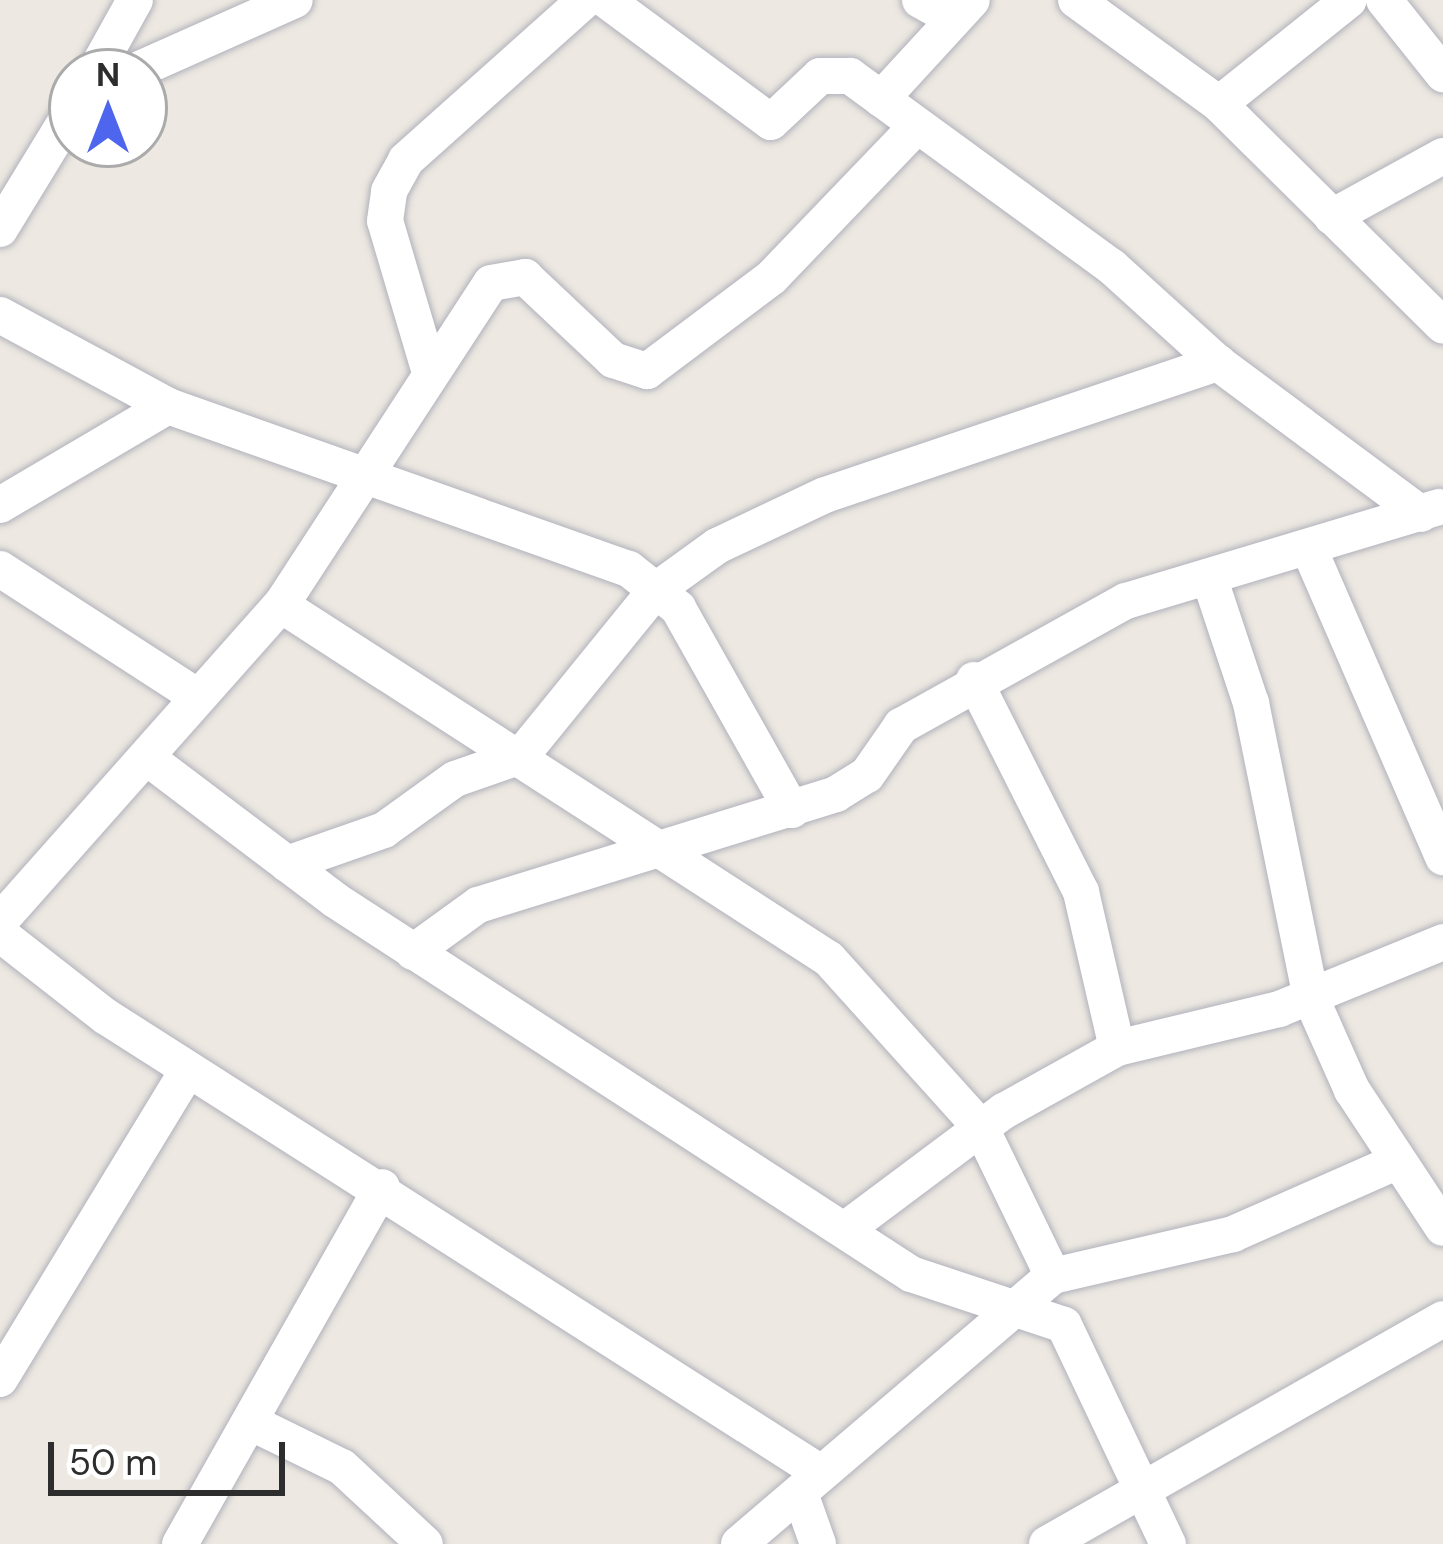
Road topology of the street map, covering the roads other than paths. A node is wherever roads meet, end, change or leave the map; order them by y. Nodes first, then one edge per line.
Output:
1 (135, 0) edge
2 (295, 0) edge
3 (585, 0) edge
4 (606, 0) edge
5 (920, 0) edge
6 (1076, 0) edge
7 (1349, 0) edge
8 (1384, 0) edge
9 (963, 9) edge
10 (108, 48) edge
11 (168, 56) edge
12 (1443, 74) edge
13 (881, 99) junction
14 (1219, 104) junction
15 (914, 128) junction
16 (48, 151) edge
17 (1443, 156) edge
18 (1332, 217) junction
19 (0, 230) edge
20 (0, 314) edge
21 (1443, 326) edge
22 (1218, 363) junction
23 (428, 366) junction
24 (168, 406) junction
25 (369, 472) junction
26 (0, 506) edge
27 (1432, 509) edge
28 (1310, 551) junction
29 (2, 574) edge
30 (1210, 580) junction
31 (656, 590) junction
32 (281, 605) junction
33 (974, 680) junction
34 (198, 697) junction
35 (521, 756) junction
36 (151, 760) junction
37 (792, 810) junction
38 (664, 846) junction
39 (1443, 857) edge
40 (287, 864) junction
41 (0, 921) edge
42 (0, 934) edge
43 (1443, 942) edge
44 (413, 952) junction
45 (1311, 998) junction
46 (1118, 1048) junction
47 (188, 1070) junction
48 (982, 1128) junction
49 (1396, 1162) junction
50 (382, 1186) junction
51 (1443, 1228) edge
52 (846, 1229) junction
53 (1052, 1276) junction
54 (1015, 1304) junction
55 (1443, 1319) edge
56 (0, 1379) edge
57 (250, 1422) junction
58 (810, 1484) junction
59 (1145, 1492) junction
60 (180, 1544) edge
61 (425, 1544) edge
62 (745, 1544) edge
63 (818, 1544) edge
64 (1047, 1544) edge
65 (1168, 1544) edge

1 - 10 street
2 - 11 street
3 - 23 street
4 - 13 street
5 - 9 street
6 - 14 street
7 - 14 street
8 - 12 street
9 - 13 street
13 - 15 street
14 - 18 street
15 - 22 street
15 - 23 street
16 - 19 street
17 - 18 street
18 - 21 street
20 - 24 street
22 - 27 street
22 - 31 street
23 - 25 street
24 - 25 street
24 - 26 street
25 - 31 street
25 - 32 street
27 - 28 street
28 - 30 street
28 - 39 street
29 - 34 street
30 - 33 street
30 - 45 street
31 - 35 street
31 - 37 street
32 - 34 street
32 - 35 street
33 - 37 street
33 - 46 street
34 - 36 street
35 - 38 street
35 - 40 street
36 - 40 street
36 - 41 street
37 - 38 street
38 - 44 street
38 - 48 street
40 - 44 street
42 - 47 street
43 - 45 street
44 - 52 street
45 - 46 street
45 - 49 street
46 - 48 street
47 - 50 street
47 - 56 street
48 - 52 street
48 - 53 street
49 - 51 street
49 - 53 street
50 - 57 street
50 - 58 street
52 - 54 street
53 - 54 street
54 - 58 street
54 - 59 street
55 - 59 street
57 - 60 street
57 - 61 street
58 - 62 street
58 - 63 street
59 - 64 street
59 - 65 street

